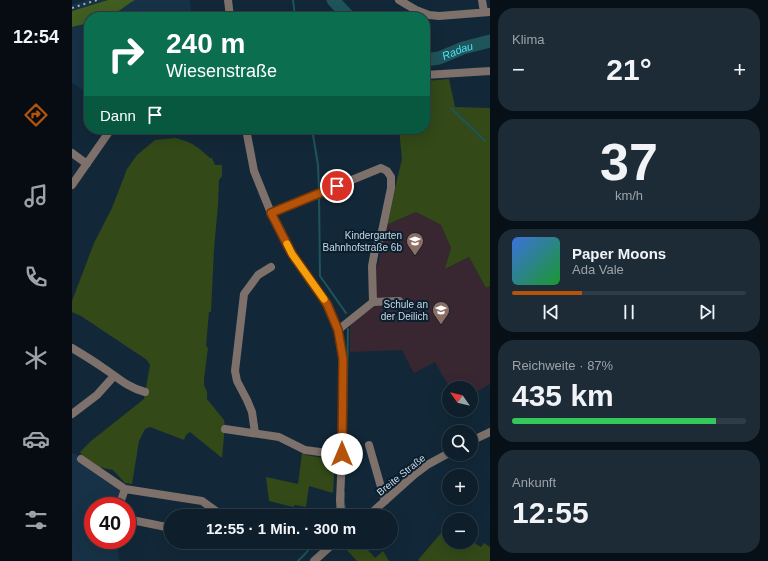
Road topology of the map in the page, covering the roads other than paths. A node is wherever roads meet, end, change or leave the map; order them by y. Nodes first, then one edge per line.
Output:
1 (228, 0) edge
2 (400, 0) edge
3 (482, 0) edge
4 (229, 12) edge
5 (421, 12) edge
6 (487, 12) edge
7 (430, 15) edge
8 (490, 71) edge
9 (430, 75) edge
10 (108, 134) edge
11 (247, 134) edge
12 (72, 153) edge
13 (87, 164) junction
14 (72, 185) edge
15 (271, 213) junction
16 (271, 267) dead end
17 (399, 301) dead end
18 (373, 302) junction
19 (338, 330) junction
20 (72, 348) edge
21 (114, 376) junction
22 (145, 392) dead end
23 (72, 414) edge
24 (224, 429) dead end
25 (490, 432) edge
26 (255, 433) junction
27 (478, 438) edge
28 (369, 445) dead end
29 (342, 454) junction
30 (442, 457) edge
31 (81, 459) dead end
32 (125, 489) junction
33 (122, 497) edge
34 (385, 501) junction
35 (213, 509) edge
36 (341, 509) edge
37 (376, 509) edge
38 (136, 521) edge
39 (164, 527) edge
40 (327, 549) edge
41 (314, 561) edge

1 - 4 street
2 - 5 street
3 - 6 street
6 - 7 street
8 - 9 street
10 - 13 street
11 - 15 street
12 - 13 street
13 - 14 street
15 - 18 street
15 - 19 street
16 - 26 street
17 - 18 street
18 - 19 street
19 - 29 street
20 - 21 street
21 - 22 street
21 - 23 street
24 - 26 street
25 - 27 street
26 - 29 street
28 - 34 street
29 - 36 street
30 - 34 street, Breite Straße
31 - 32 street
32 - 33 street
32 - 35 street
34 - 37 street, Breite Straße
38 - 39 street
40 - 41 street

